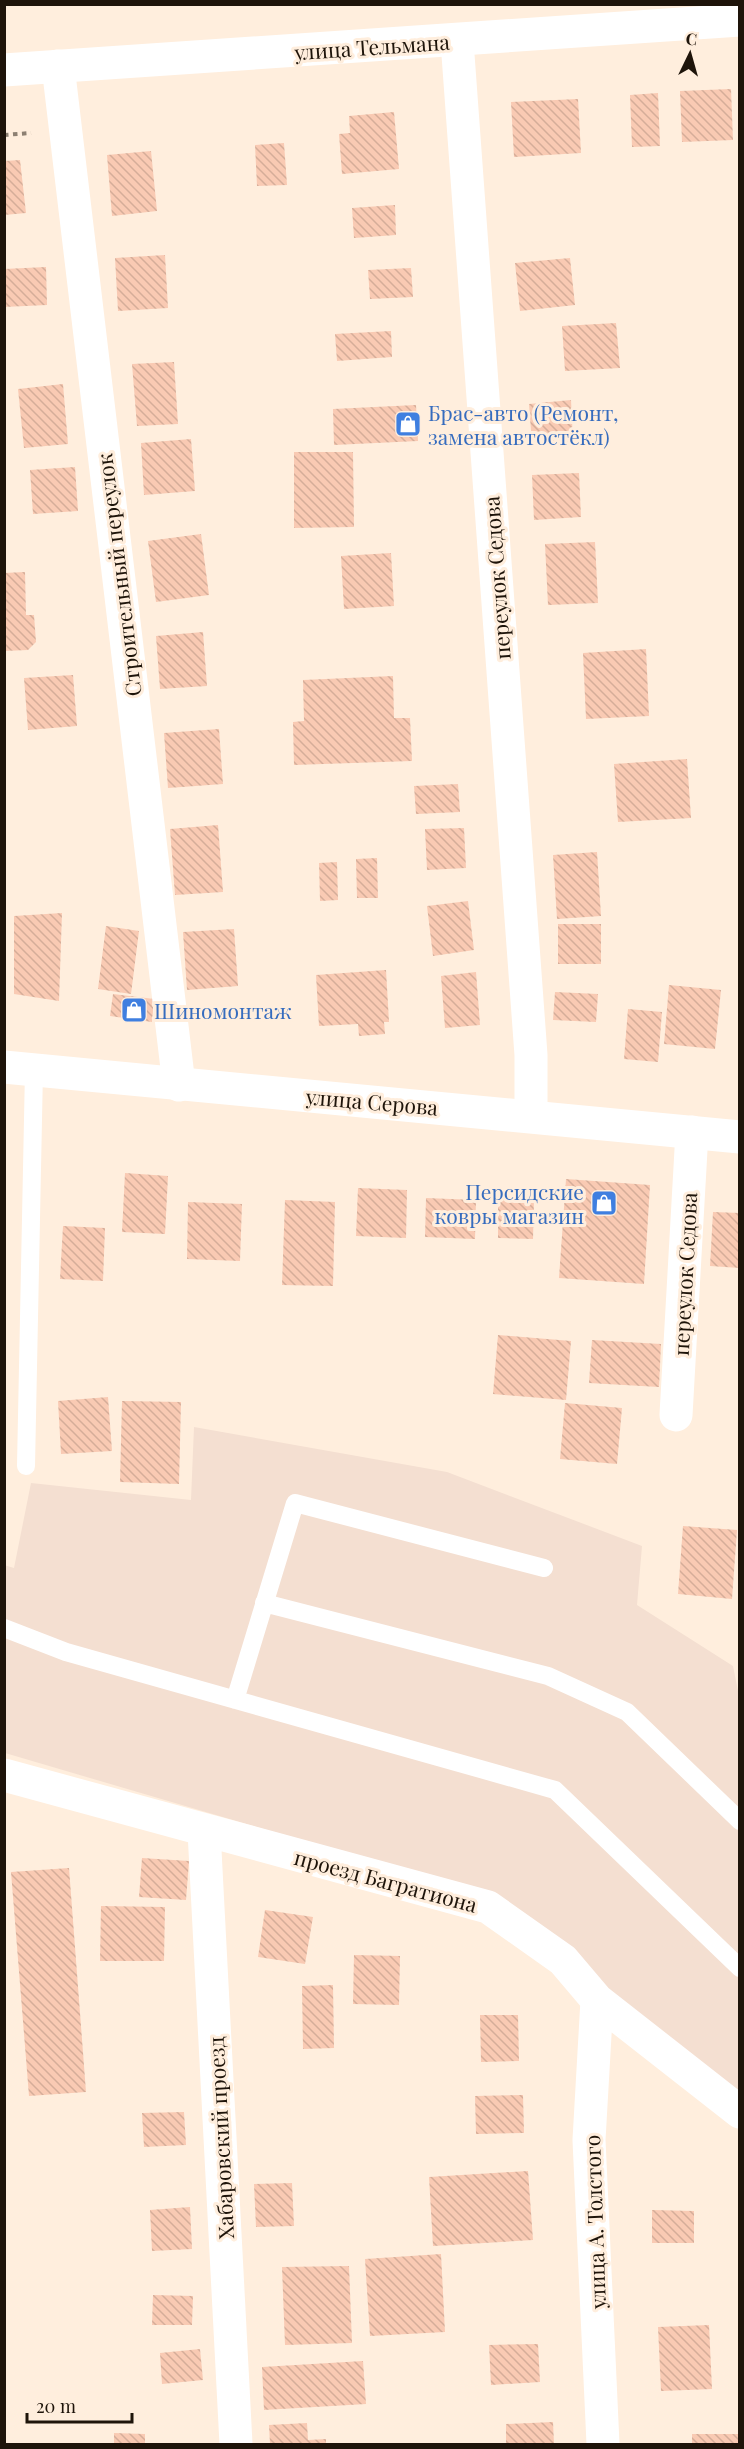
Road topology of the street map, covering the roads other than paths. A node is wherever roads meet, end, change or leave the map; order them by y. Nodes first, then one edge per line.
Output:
1 (740, 20) edge
2 (457, 41) junction
3 (58, 66) junction
4 (4, 70) edge
5 (19, 1068) edge
6 (179, 1085) junction
7 (531, 1115) junction
8 (692, 1132) junction
9 (740, 1137) edge
10 (676, 1415) dead end
11 (26, 1466) dead end
12 (544, 1568) dead end
13 (264, 1602) junction
14 (4, 1628) edge
15 (235, 1700) junction
16 (4, 1775) edge
17 (740, 1821) edge
18 (204, 1832) junction
19 (740, 1968) edge
20 (597, 2000) junction
21 (740, 2112) edge
22 (236, 2445) edge
23 (603, 2445) edge

1 - 2 street, улица Тельмана
2 - 3 street, улица Тельмана
2 - 7 street, переулок Седова
3 - 4 street, улица Тельмана
3 - 6 street, Строительный переулок
5 - 6 street, улица Серова
5 - 11 lane
6 - 7 street, улица Серова
7 - 8 street, улица Серова
8 - 9 street, улица Серова
8 - 10 street, переулок Седова
12 - 13 lane
13 - 15 lane
13 - 17 lane
14 - 15 lane
15 - 19 lane
16 - 18 street, проезд Багратиона
18 - 20 street, проезд Багратиона
18 - 22 street, Хабаровский проезд
20 - 21 street, проезд Багратиона
20 - 23 street, улица А. Толстого

